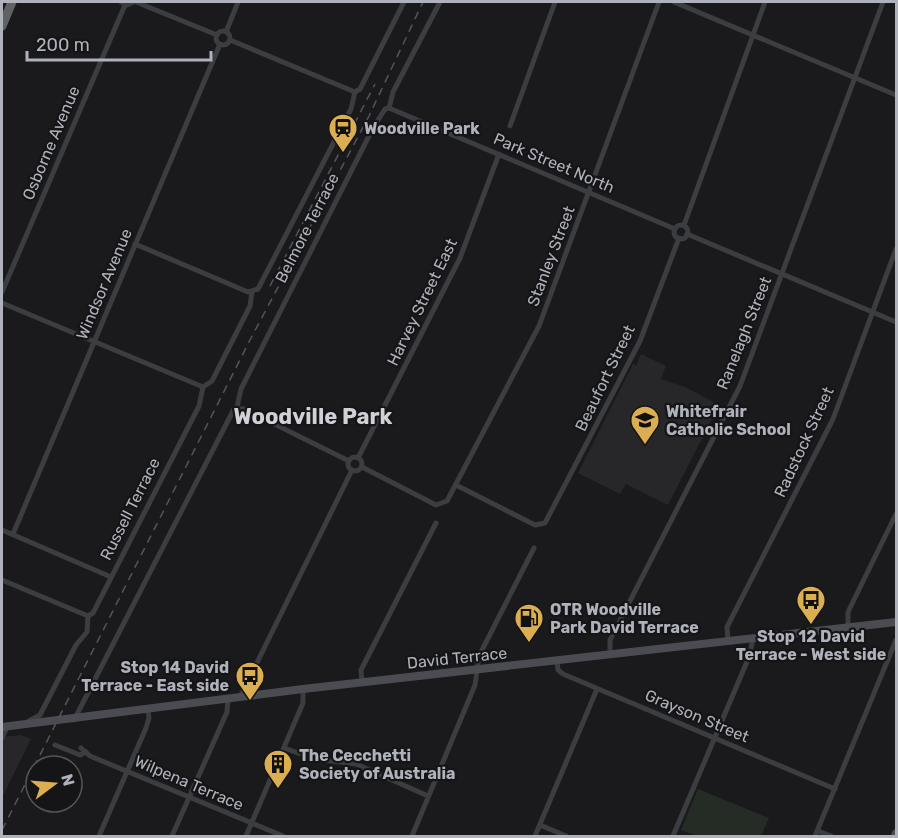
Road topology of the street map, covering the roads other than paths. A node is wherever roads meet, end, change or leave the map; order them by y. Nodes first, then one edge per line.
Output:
1 (12, 2) edge
2 (135, 2) edge
3 (238, 2) edge
4 (404, 2) edge
5 (440, 2) edge
6 (555, 2) edge
7 (659, 2) edge
8 (674, 2) edge
9 (765, 2) edge
10 (883, 2) edge
11 (123, 3) edge
12 (2, 26) edge
13 (226, 32) junction
14 (753, 34) junction
15 (217, 35) junction
16 (230, 40) junction
17 (220, 44) junction
18 (855, 76) junction
19 (355, 92) junction
20 (897, 95) edge
21 (389, 108) junction
22 (510, 126) dead end
23 (499, 154) junction
24 (590, 193) junction
25 (684, 225) junction
26 (675, 228) junction
27 (687, 234) junction
28 (679, 238) junction
29 (135, 244) junction
30 (897, 249) edge
31 (782, 274) junction
32 (2, 292) edge
33 (250, 292) junction
34 (2, 303) edge
35 (873, 312) junction
36 (897, 322) edge
37 (93, 342) junction
38 (203, 387) junction
39 (235, 408) junction
40 (358, 458) junction
41 (349, 461) junction
42 (362, 466) junction
43 (352, 470) junction
44 (456, 485) junction
45 (897, 514) edge
46 (436, 523) dead end
47 (2, 530) edge
48 (13, 534) junction
49 (534, 548) dead end
50 (111, 577) junction
51 (2, 580) edge
52 (88, 616) junction
53 (897, 622) edge
54 (848, 628) junction
55 (753, 639) junction
56 (897, 640) edge
57 (728, 641) junction
58 (610, 655) junction
59 (557, 661) junction
60 (477, 670) junction
61 (362, 682) junction
62 (303, 689) junction
63 (597, 689) junction
64 (240, 697) junction
65 (228, 698) junction
66 (148, 710) junction
67 (74, 720) junction
68 (18, 725) junction
69 (4, 727) edge
70 (2, 738) edge
71 (715, 739) junction
72 (55, 745) dead end
73 (284, 748) junction
74 (127, 772) junction
75 (835, 789) junction
76 (428, 796) junction
77 (189, 797) junction
78 (252, 824) junction
79 (540, 825) junction
80 (817, 834) edge
81 (99, 837) edge
82 (172, 837) edge
83 (246, 837) edge
84 (283, 837) edge
85 (412, 837) edge
86 (535, 837) edge
87 (566, 837) edge
88 (673, 837) edge
89 (831, 837) edge

1 - 12 highway
2 - 11 street
2 - 15 street
3 - 13 street
4 - 19 street, Russell Terrace
5 - 21 street, Belmore Terrace
6 - 22 street
7 - 24 street, Stanley Street
8 - 14 street
9 - 14 street
10 - 18 street, Ranelagh Street
11 - 32 street, Osborne Avenue
13 - 15 street
13 - 16 street
14 - 18 street
14 - 25 street
15 - 17 street
16 - 17 street
16 - 19 street
17 - 29 street, Windsor Avenue
18 - 20 street
18 - 31 street, Ranelagh Street
19 - 33 street, Russell Terrace
21 - 23 street, Park Street North
21 - 39 street, Belmore Terrace
23 - 24 street, Park Street North
23 - 40 street, Harvey Street East
24 - 26 street, Park Street North
24 - 44 street, Stanley Street
25 - 26 street
25 - 27 street
26 - 28 street
27 - 28 street
27 - 31 street
28 - 44 street, Beaufort Street
29 - 33 street
29 - 37 street, Windsor Avenue
30 - 35 street, Radstock Street
31 - 35 street
31 - 58 street, Ranelagh Street
33 - 38 street, Russell Terrace
34 - 37 street
35 - 36 street
35 - 57 street, Radstock Street
37 - 38 street
37 - 48 street, Windsor Avenue
38 - 50 street, Russell Terrace
39 - 41 street
39 - 67 street, Belmore Terrace
40 - 41 street
40 - 42 street
41 - 43 street
42 - 43 street
42 - 44 street, Stanley Street
43 - 64 street
45 - 54 street
46 - 61 street
47 - 48 street
48 - 50 street
49 - 60 street
50 - 52 street, Russell Terrace
51 - 52 street
52 - 68 street, Russell Terrace
53 - 54 main road, David Terrace
54 - 55 main road, David Terrace
55 - 57 main road, David Terrace
55 - 71 street
56 - 75 street
57 - 58 main road, David Terrace
58 - 59 main road, David Terrace
59 - 60 main road, David Terrace
59 - 63 street, Grayson Street
60 - 61 main road, David Terrace
60 - 76 street
61 - 62 main road, David Terrace
62 - 64 main road, David Terrace
62 - 73 street
63 - 71 street, Grayson Street
63 - 79 street
64 - 65 main road, David Terrace
65 - 66 main road, David Terrace
65 - 77 street
66 - 67 main road, David Terrace
66 - 74 street
67 - 68 main road, David Terrace
68 - 69 main road, David Terrace
69 - 70 street
71 - 75 street, Grayson Street
71 - 88 street
72 - 74 street, Wilpena Terrace
73 - 76 street
73 - 78 street
74 - 77 street, Wilpena Terrace
74 - 81 street
75 - 80 street
76 - 85 street
77 - 78 street, Wilpena Terrace
77 - 82 street
78 - 83 street
78 - 84 street, Wilpena Terrace
79 - 86 street
79 - 87 street
80 - 89 street

